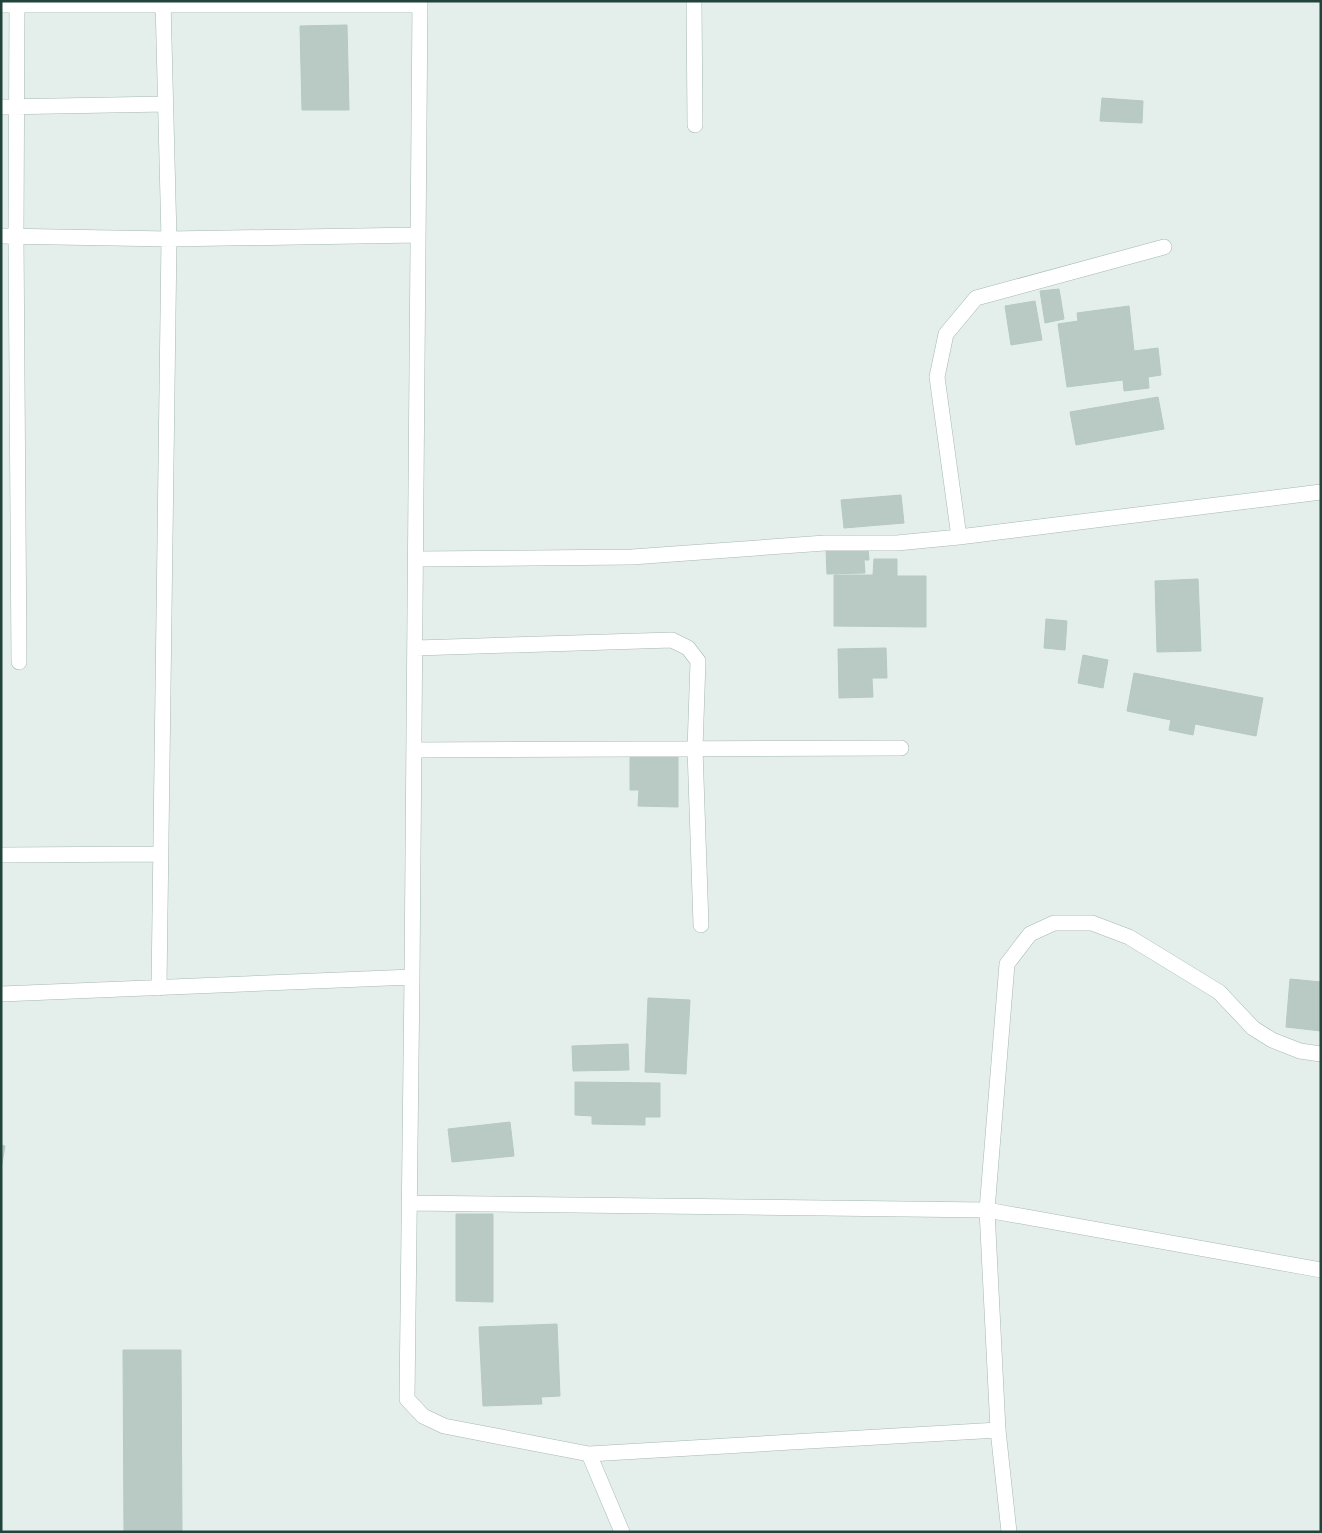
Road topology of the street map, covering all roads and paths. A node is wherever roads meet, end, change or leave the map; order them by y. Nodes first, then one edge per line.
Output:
1 (694, 1) edge
2 (17, 3) edge
3 (164, 3) edge
4 (283, 3) edge
5 (420, 3) edge
6 (1, 5) edge
7 (166, 104) junction
8 (17, 106) junction
9 (1, 107) edge
10 (695, 125) dead end
11 (418, 235) junction
12 (8, 236) edge
13 (169, 239) junction
14 (1164, 247) dead end
15 (1321, 492) edge
16 (960, 537) junction
17 (416, 559) junction
18 (416, 648) junction
19 (20, 662) dead end
20 (901, 748) dead end
21 (695, 749) junction
22 (414, 750) junction
23 (161, 854) junction
24 (1, 855) edge
25 (701, 925) dead end
26 (412, 977) junction
27 (159, 988) junction
28 (1, 994) edge
29 (1321, 1054) edge
30 (410, 1203) junction
31 (987, 1210) junction
32 (1321, 1270) edge
33 (998, 1430) junction
34 (589, 1454) junction
35 (622, 1532) edge
36 (1009, 1532) edge

1 - 10 street
2 - 3 street
2 - 6 street
2 - 8 street
3 - 4 street
3 - 7 street
4 - 5 street
5 - 11 street
7 - 8 street
7 - 13 street
8 - 9 street
8 - 12 street
11 - 13 street
11 - 17 street
12 - 13 street
12 - 19 street
13 - 23 street
14 - 16 street
15 - 16 street
16 - 17 street
17 - 18 street
18 - 21 street
18 - 22 street
20 - 21 street
21 - 22 street
21 - 25 street
22 - 26 street
23 - 24 street
23 - 27 street
26 - 27 street
26 - 30 street
27 - 28 street
29 - 31 street
30 - 31 street
30 - 34 street
31 - 32 street
31 - 33 street
33 - 34 street
33 - 36 street
34 - 35 street

